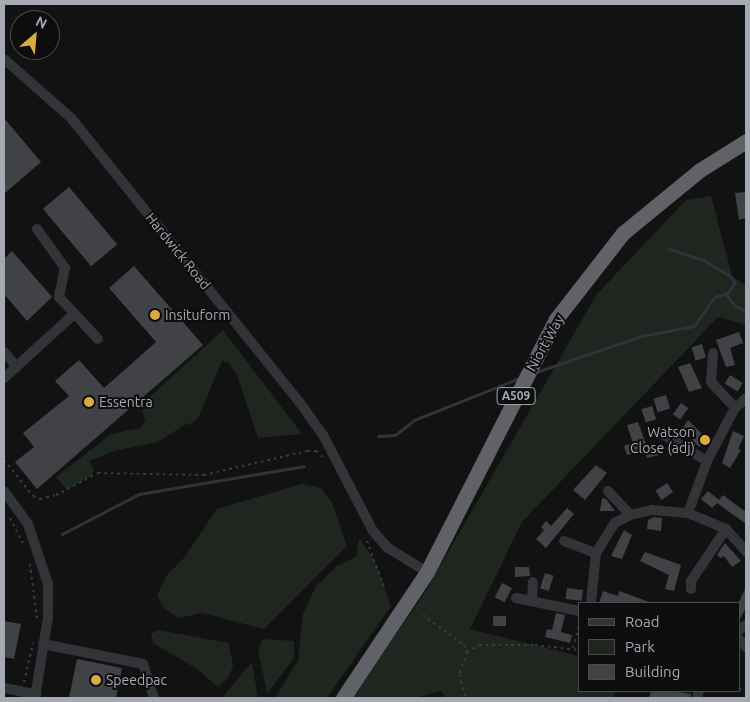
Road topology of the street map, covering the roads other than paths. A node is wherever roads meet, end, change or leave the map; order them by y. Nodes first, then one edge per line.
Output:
1 (4, 59) edge
2 (746, 141) edge
3 (37, 229) dead end
4 (74, 314) junction
5 (98, 340) dead end
6 (4, 352) edge
7 (713, 353) dead end
8 (16, 367) junction
9 (4, 378) edge
10 (746, 398) edge
11 (735, 408) junction
12 (659, 432) dead end
13 (707, 461) junction
14 (608, 490) dead end
15 (4, 491) edge
16 (688, 513) junction
17 (630, 515) junction
18 (726, 529) junction
19 (564, 541) dead end
20 (746, 551) edge
21 (596, 553) junction
22 (427, 572) junction
23 (534, 582) dead end
24 (691, 589) dead end
25 (516, 598) dead end
26 (532, 599) junction
27 (591, 602) edge
28 (578, 612) edge
29 (44, 644) junction
30 (4, 688) edge
31 (35, 696) edge
32 (154, 698) edge
33 (343, 698) edge

1 - 22 street, Hardwick Road
2 - 22 highway, Niort Way / A509
3 - 4 street
4 - 5 street
4 - 8 street
6 - 8 street
7 - 11 street
8 - 9 street
10 - 11 street
11 - 13 street
12 - 13 street
13 - 16 street
14 - 17 street
15 - 29 street
16 - 17 street
16 - 18 street
17 - 21 street
18 - 20 street
18 - 24 street
19 - 21 street
21 - 27 street
22 - 33 highway, Niort Way / A509
23 - 26 street
25 - 26 street
26 - 28 street
29 - 31 street
29 - 32 street
30 - 31 street

